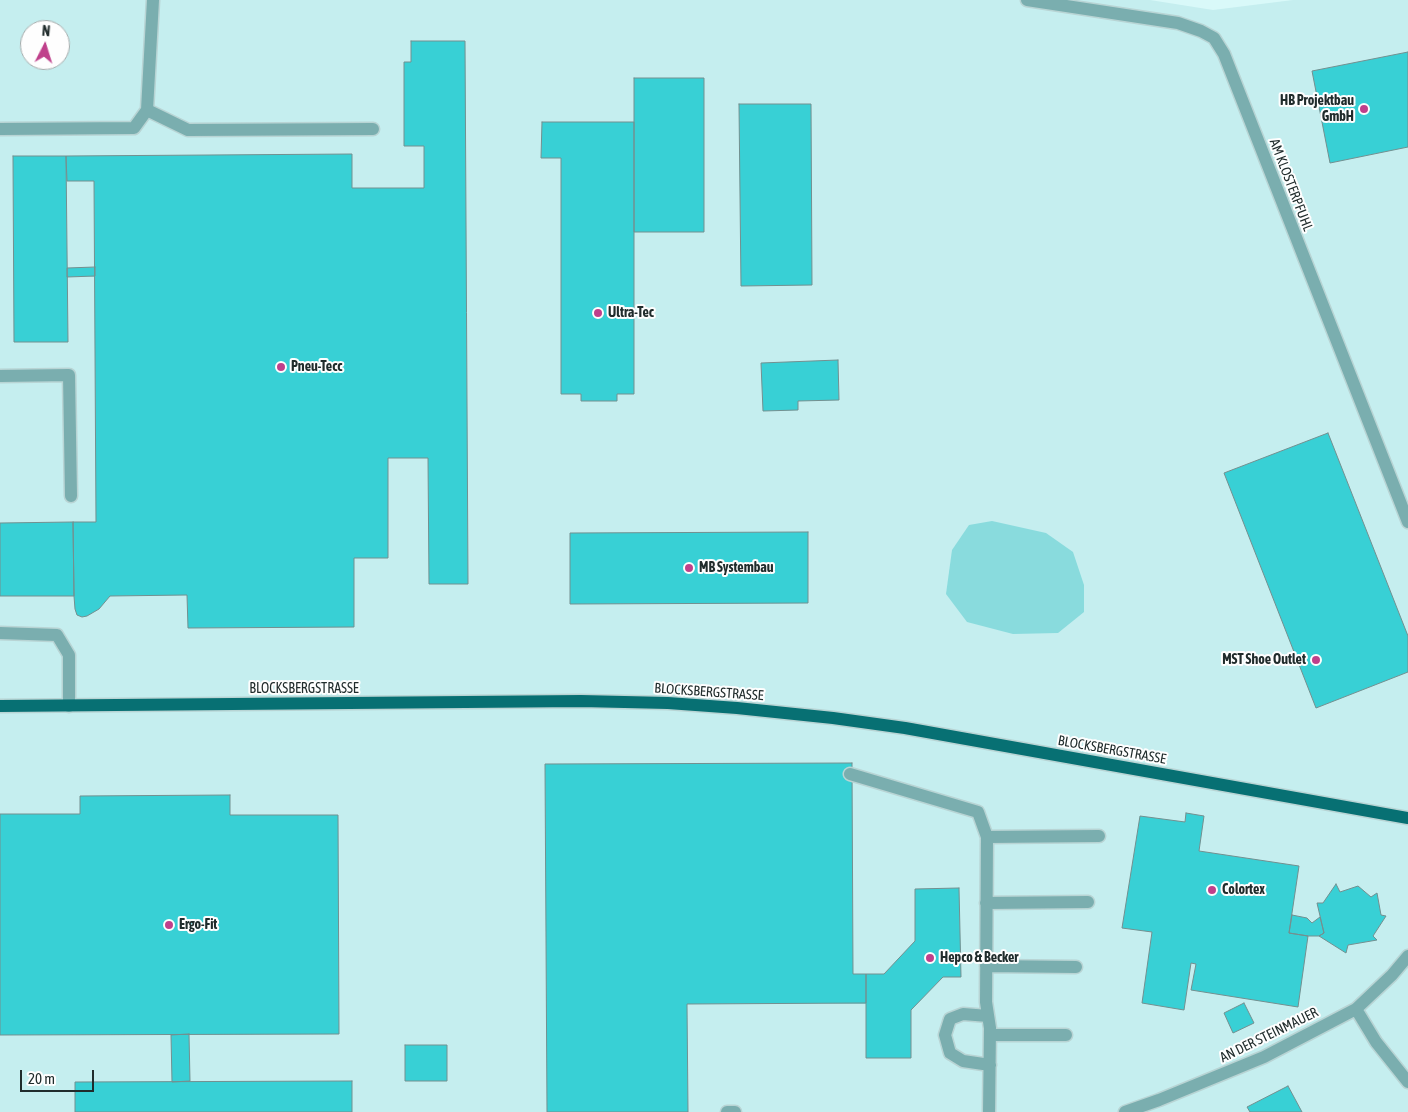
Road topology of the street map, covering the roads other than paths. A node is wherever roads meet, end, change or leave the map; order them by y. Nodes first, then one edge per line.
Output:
1 (154, 0) edge
2 (1027, 0) edge
3 (147, 110) junction
4 (0, 129) edge
5 (373, 129) dead end
6 (0, 376) edge
7 (71, 496) dead end
8 (1408, 522) edge
9 (0, 633) edge
10 (0, 706) edge
11 (69, 706) junction
12 (850, 774) dead end
13 (1408, 818) edge
14 (1099, 836) dead end
15 (987, 837) junction
16 (1088, 902) dead end
17 (986, 903) junction
18 (1408, 956) edge
19 (986, 966) junction
20 (1076, 967) dead end
21 (1356, 1008) junction
22 (988, 1016) junction
23 (990, 1035) junction
24 (1066, 1035) dead end
25 (990, 1065) junction
26 (1408, 1082) edge
27 (727, 1112) edge
28 (735, 1112) edge
29 (989, 1112) edge
30 (1125, 1112) edge

1 - 3 street
2 - 8 street, AM KLOSTERPFUHL
3 - 4 street
3 - 5 street
6 - 7 street
9 - 11 street
10 - 11 main road, BLOCKSBERGSTRASSE
11 - 13 main road, BLOCKSBERGSTRASSE
12 - 15 street
14 - 15 street
15 - 17 street
16 - 17 street
17 - 19 street
18 - 21 street, AN DER STEINMAUER
19 - 20 street
19 - 22 street
21 - 26 street
21 - 30 street, AN DER STEINMAUER
22 - 23 street
22 - 25 street
23 - 24 street
23 - 25 street
25 - 29 street
27 - 28 street

